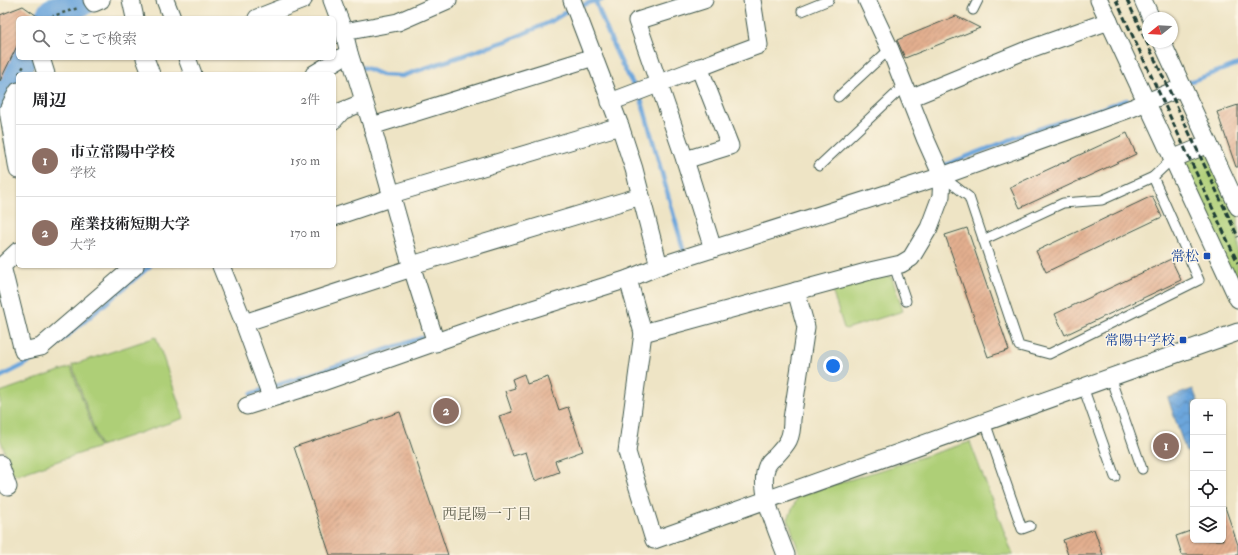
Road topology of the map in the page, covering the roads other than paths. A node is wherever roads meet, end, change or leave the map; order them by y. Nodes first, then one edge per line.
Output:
1 (131, 0) edge
2 (165, 0) edge
3 (303, 0) edge
4 (332, 0) edge
5 (448, 0) edge
6 (572, 0) edge
7 (704, 0) edge
8 (752, 0) edge
9 (829, 0) edge
10 (978, 0) edge
11 (1099, 0) edge
12 (1143, 0) edge
13 (872, 2) edge
14 (973, 10) dead end
15 (802, 11) dead end
16 (1148, 12) edge
17 (135, 16) edge
18 (171, 16) edge
19 (262, 16) edge
20 (1109, 21) junction
21 (344, 32) junction
22 (890, 48) junction
23 (1165, 48) edge
24 (594, 58) junction
25 (146, 60) edge
26 (188, 60) edge
27 (33, 61) edge
28 (352, 62) junction
29 (699, 67) junction
30 (44, 72) edge
31 (150, 72) edge
32 (192, 72) edge
33 (320, 72) edge
34 (658, 85) junction
35 (1183, 88) junction
36 (907, 92) junction
37 (16, 95) edge
38 (838, 97) dead end
39 (364, 102) junction
40 (610, 102) junction
41 (1146, 102) junction
42 (336, 118) edge
43 (372, 126) junction
44 (620, 126) junction
45 (1209, 144) junction
46 (16, 158) edge
47 (1172, 159) junction
48 (686, 160) junction
49 (819, 166) dead end
50 (942, 176) junction
51 (1153, 177) junction
52 (392, 196) junction
53 (641, 196) junction
54 (1238, 207) edge
55 (336, 216) edge
56 (983, 240) junction
57 (713, 249) junction
58 (16, 253) edge
59 (412, 266) junction
60 (659, 266) junction
61 (894, 266) junction
62 (133, 268) edge
63 (222, 268) edge
64 (628, 279) junction
65 (796, 292) junction
66 (1238, 299) edge
67 (906, 300) dead end
68 (244, 323) junction
69 (1238, 332) edge
70 (643, 333) junction
71 (436, 343) junction
72 (1110, 378) junction
73 (1083, 387) junction
74 (271, 397) junction
75 (247, 406) dead end
76 (985, 422) junction
77 (0, 464) edge
78 (1142, 469) dead end
79 (1115, 477) dead end
80 (8, 487) dead end
81 (767, 500) junction
82 (1030, 526) dead end
83 (786, 555) edge

1 - 17 street
2 - 18 street
3 - 19 street
4 - 21 street
5 - 21 street
6 - 24 street
7 - 34 street
8 - 29 street
9 - 15 lane
10 - 14 lane
11 - 20 street
12 - 16 street
13 - 22 street
20 - 36 street
20 - 41 street
21 - 28 street
22 - 36 street
22 - 38 lane
23 - 35 street
24 - 40 street
24 - 43 street
25 - 31 street
26 - 32 street
27 - 30 street
28 - 33 street
28 - 39 street
29 - 34 street
29 - 48 street
34 - 40 street
34 - 48 street
35 - 41 street
35 - 45 street
36 - 49 lane
36 - 50 street
37 - 46 street
39 - 42 street
39 - 43 street
40 - 44 street
41 - 47 street
41 - 50 street
43 - 52 street
44 - 52 street
44 - 53 street
45 - 47 street
45 - 54 street
47 - 51 lane
47 - 66 street
48 - 57 street
50 - 56 lane
50 - 57 street
50 - 61 street
51 - 56 lane
51 - 56 lane
52 - 55 street
52 - 59 street
53 - 59 street
53 - 60 street
57 - 60 street
58 - 62 street
59 - 68 street
59 - 71 street
60 - 64 street
61 - 65 street
61 - 67 lane
63 - 68 street
64 - 70 street
64 - 71 street
65 - 70 street
65 - 81 street
68 - 74 street
69 - 72 street
70 - 81 street
71 - 74 street
72 - 73 street
72 - 78 lane
73 - 76 street
73 - 79 lane
74 - 75 street
76 - 81 street
76 - 82 lane
77 - 80 street
81 - 83 street

